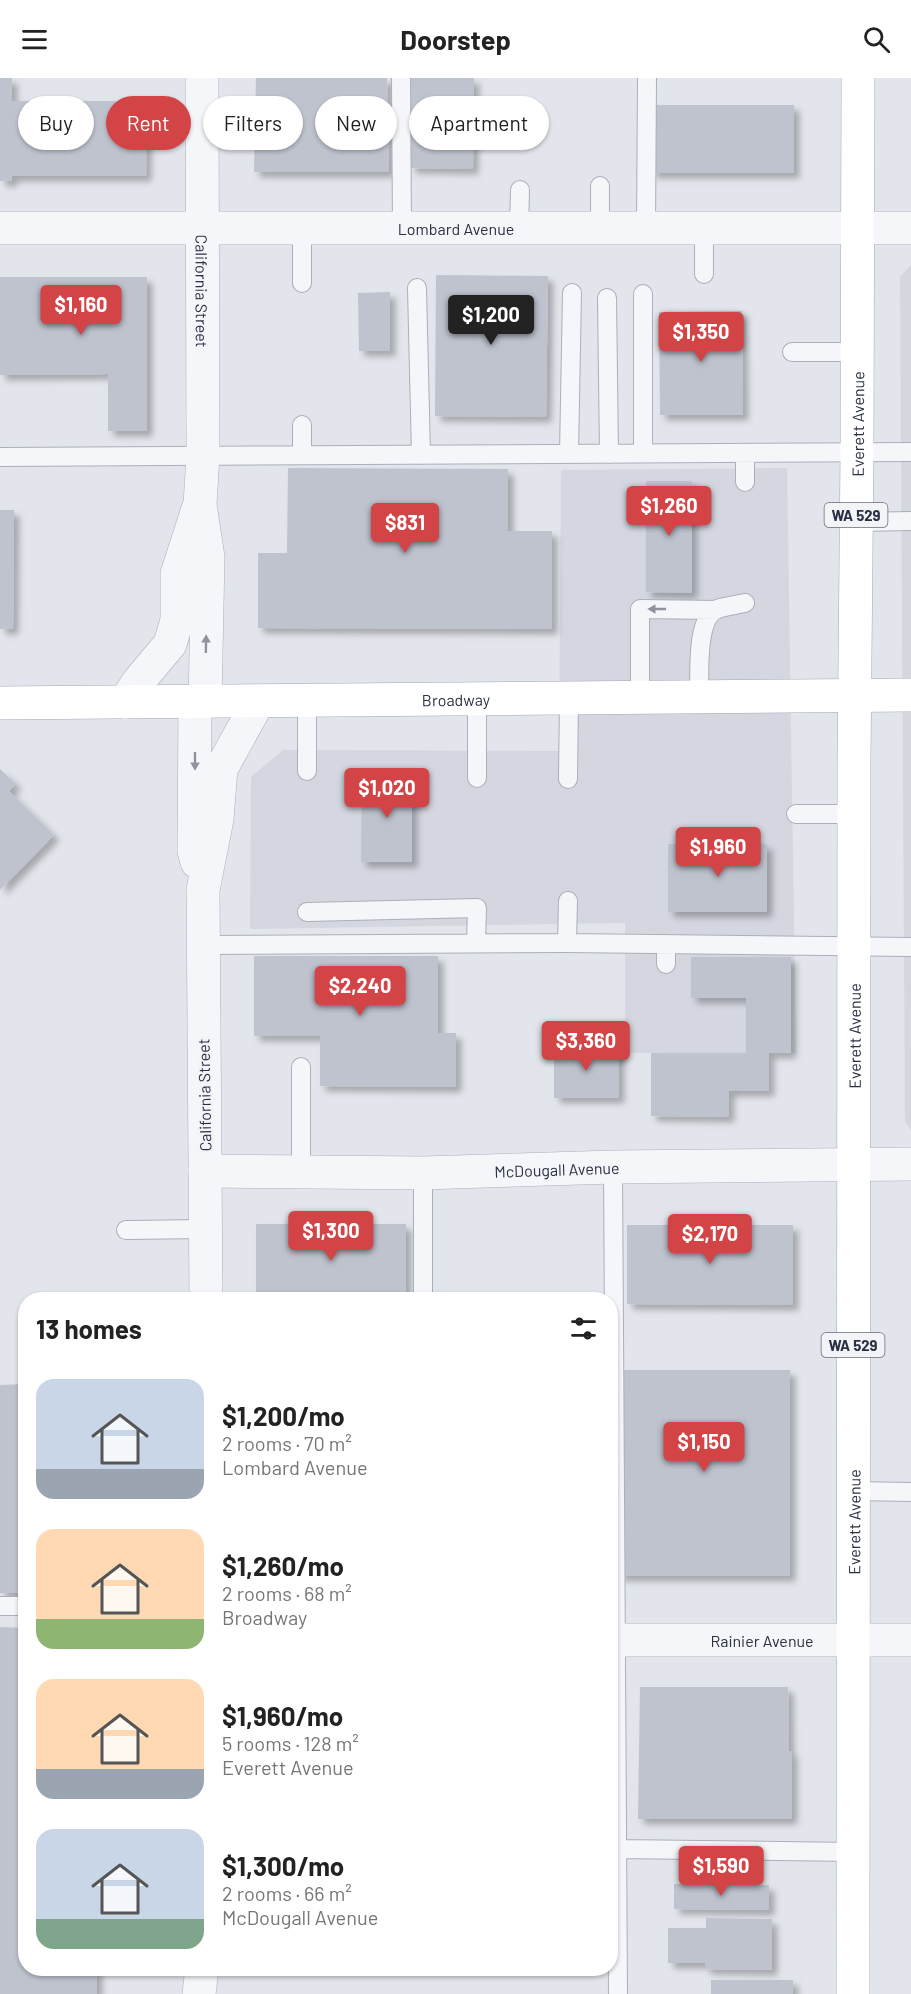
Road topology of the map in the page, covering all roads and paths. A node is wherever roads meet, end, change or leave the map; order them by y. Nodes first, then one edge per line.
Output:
1 (202, 78) edge
2 (401, 78) edge
3 (647, 78) edge
4 (858, 78) edge
5 (600, 186) dead end
6 (520, 190) dead end
7 (202, 227) junction
8 (858, 227) junction
9 (0, 228) edge
10 (302, 228) junction
11 (402, 228) junction
12 (519, 228) junction
13 (600, 228) junction
14 (646, 228) junction
15 (704, 228) junction
16 (911, 228) edge
17 (704, 274) dead end
18 (302, 283) dead end
19 (417, 288) dead end
20 (572, 293) dead end
21 (643, 294) dead end
22 (606, 298) dead end
23 (792, 352) dead end
24 (858, 352) junction
25 (302, 426) dead end
26 (858, 452) junction
27 (911, 452) edge
28 (643, 453) junction
29 (745, 453) junction
30 (569, 454) junction
31 (609, 454) junction
32 (203, 455) junction
33 (302, 455) junction
34 (421, 455) junction
35 (0, 457) edge
36 (745, 482) dead end
37 (200, 505) junction
38 (911, 521) edge
39 (856, 522) junction
40 (745, 603) dead end
41 (716, 610) junction
42 (911, 695) edge
43 (854, 696) junction
44 (699, 697) junction
45 (640, 698) junction
46 (569, 699) junction
47 (477, 700) junction
48 (307, 701) junction
49 (125, 702) junction
50 (200, 702) junction
51 (258, 702) junction
52 (0, 703) edge
53 (307, 771) dead end
54 (477, 778) dead end
55 (568, 778) dead end
56 (796, 814) dead end
57 (854, 814) junction
58 (203, 891) junction
59 (568, 901) dead end
60 (307, 912) dead end
61 (476, 943) junction
62 (567, 943) junction
63 (666, 944) junction
64 (202, 945) junction
65 (853, 946) junction
66 (911, 947) edge
67 (666, 964) dead end
68 (301, 1067) dead end
69 (911, 1164) edge
70 (854, 1165) junction
71 (613, 1167) junction
72 (205, 1171) junction
73 (302, 1172) junction
74 (423, 1173) junction
75 (206, 1229) junction
76 (126, 1230) dead end
77 (206, 1292) edge
78 (423, 1292) edge
79 (613, 1292) edge
80 (854, 1491) junction
81 (911, 1492) edge
82 (0, 1606) edge
83 (18, 1606) edge
84 (618, 1640) edge
85 (854, 1640) junction
86 (911, 1640) edge
87 (618, 1849) edge
88 (854, 1852) junction
89 (201, 1976) edge
90 (617, 1976) edge
91 (199, 1994) edge
92 (618, 1994) edge
93 (854, 1994) edge

1 - 7 street, California Street
2 - 11 lane
3 - 14 lane
4 - 8 main road, Everett Avenue / WA 529
5 - 13 lane
6 - 12 lane
7 - 9 street, Lombard Avenue
7 - 10 street, Lombard Avenue
7 - 32 street, California Street
8 - 15 street, Lombard Avenue
8 - 16 street, Lombard Avenue
8 - 24 main road, Everett Avenue / WA 529
10 - 11 street, Lombard Avenue
10 - 18 lane
11 - 12 street, Lombard Avenue
12 - 13 street, Lombard Avenue
13 - 14 street, Lombard Avenue
14 - 15 street, Lombard Avenue
15 - 17 lane
19 - 34 lane
20 - 30 lane
21 - 28 lane
22 - 31 lane
23 - 24 lane
24 - 26 main road, Everett Avenue / WA 529
25 - 33 lane
26 - 27 lane
26 - 29 lane
26 - 39 main road, Everett Avenue / WA 529
28 - 29 lane
28 - 31 lane
29 - 36 lane
30 - 31 lane
30 - 34 lane
32 - 33 lane
32 - 35 lane
32 - 37 street, California Street
33 - 34 lane
37 - 49 street, California Street
50 -> 37 street, California Street
38 - 39 lane
39 - 43 main road, Everett Avenue / WA 529
40 - 41 lane
41 - 44 lane
41 -> 45 lane
42 - 43 main road, Broadway
43 - 44 main road, Broadway
43 - 57 main road, Everett Avenue / WA 529
44 - 45 main road, Broadway
45 - 46 main road, Broadway
46 - 47 main road, Broadway
46 - 55 lane
47 - 48 main road, Broadway
47 - 54 lane
48 - 51 main road, Broadway
48 - 53 lane
49 - 50 main road, Broadway
49 - 52 main road, Broadway
50 - 51 main road, Broadway
50 -> 58 street, California Street
51 - 58 street, California Street
56 - 57 lane
57 - 65 main road, Everett Avenue / WA 529
58 - 64 street, California Street
59 - 62 lane
60 - 61 lane
61 - 62 lane
61 - 64 lane
62 - 63 lane
63 - 65 lane
63 - 67 lane
64 - 72 street, California Street
65 - 66 lane
65 - 70 main road, Everett Avenue / WA 529
68 - 73 lane
69 - 70 street, McDougall Avenue
70 - 71 street, McDougall Avenue
70 - 80 main road, Everett Avenue / WA 529
71 - 74 street, McDougall Avenue
71 - 79 lane
72 - 73 street, McDougall Avenue
72 - 75 street, California Street
73 - 74 street, McDougall Avenue
74 - 78 lane
75 - 76 lane
75 - 77 street, California Street
80 - 81 lane
80 - 85 main road, Everett Avenue / WA 529
82 - 83 lane
84 - 85 street, Rainier Avenue
85 - 86 street, Rainier Avenue
85 - 88 main road, Everett Avenue / WA 529
87 - 88 lane
88 - 93 main road, Everett Avenue / WA 529
89 - 91 street
90 - 92 lane

